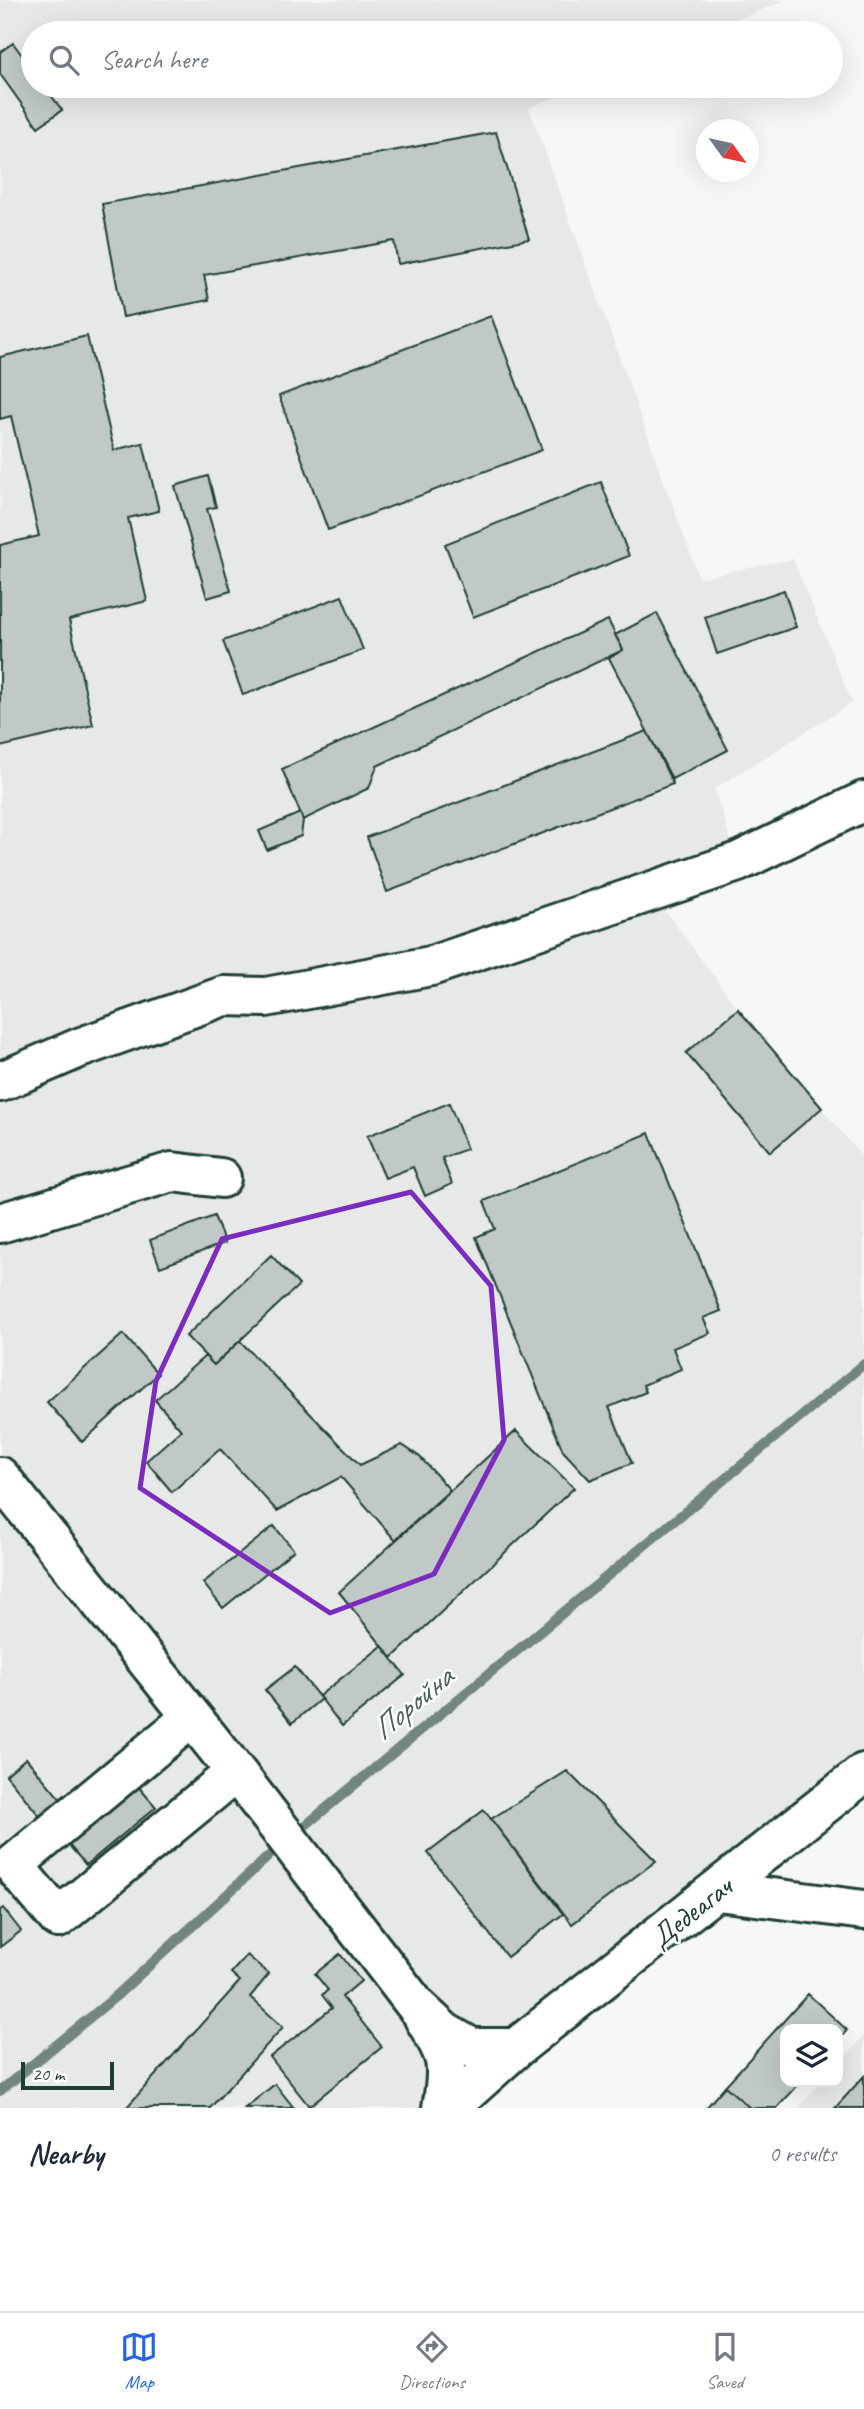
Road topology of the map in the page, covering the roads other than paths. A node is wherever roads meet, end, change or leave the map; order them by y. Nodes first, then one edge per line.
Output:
1 (864, 801) edge
2 (0, 1082) edge
3 (221, 1178) dead end
4 (0, 1223) edge
5 (0, 1477) edge
6 (192, 1717) junction
7 (236, 1772) junction
8 (864, 1773) edge
9 (718, 1891) junction
10 (864, 1910) edge
11 (417, 2007) junction
12 (516, 2048) junction
13 (442, 2108) edge
14 (449, 2108) edge

1 - 2 street
3 - 4 street
5 - 6 street
6 - 7 street
6 - 7 street
7 - 11 street
8 - 9 street, Дедеагач
9 - 10 street
9 - 12 street, Дедеагач
11 - 12 street
11 - 13 street
12 - 14 street, Дедеагач

